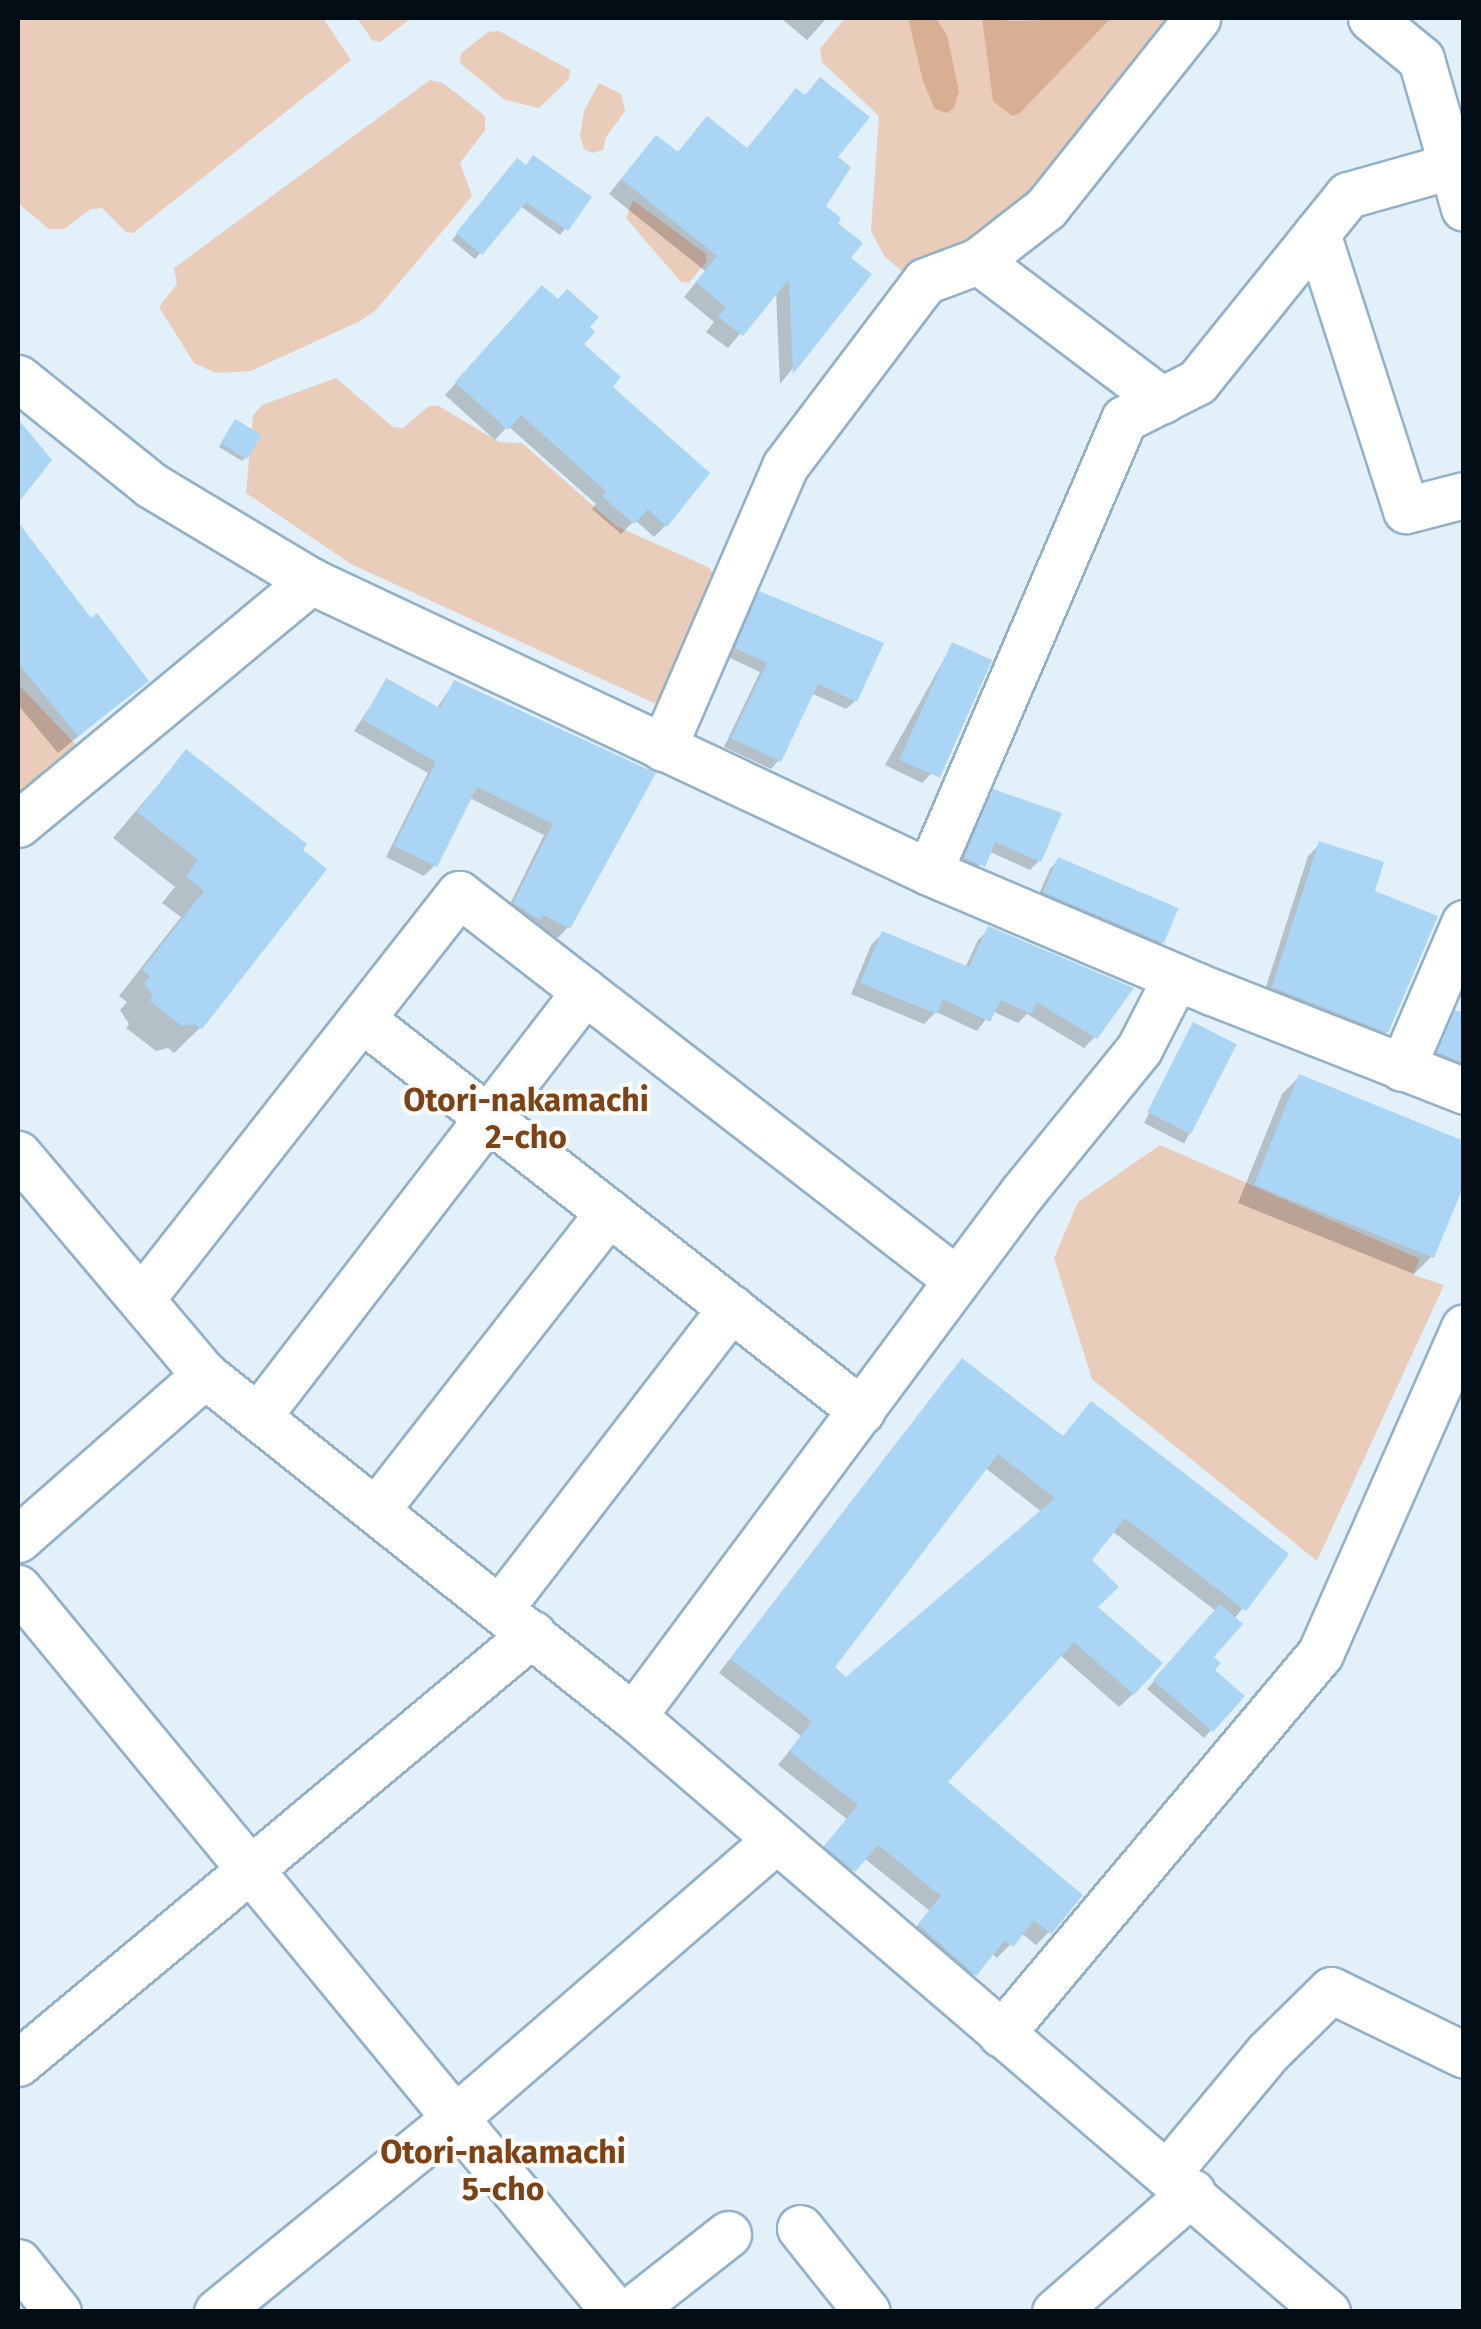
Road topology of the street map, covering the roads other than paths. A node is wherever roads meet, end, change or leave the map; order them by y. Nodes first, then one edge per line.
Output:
1 (1197, 18) edge
2 (1371, 18) edge
3 (1457, 187) edge
4 (1318, 233) junction
5 (978, 260) junction
6 (18, 378) edge
7 (1162, 400) junction
8 (1464, 495) edge
9 (311, 581) junction
10 (663, 748) junction
11 (18, 824) edge
12 (929, 872) junction
13 (1464, 923) edge
14 (1176, 978) junction
15 (585, 992) junction
16 (362, 1019) junction
17 (1402, 1068) junction
18 (1464, 1091) edge
19 (487, 1117) junction
20 (18, 1154) edge
21 (609, 1212) junction
22 (957, 1280) junction
23 (141, 1299) junction
24 (731, 1308) junction
25 (1464, 1328) edge
26 (206, 1376) junction
27 (862, 1411) junction
28 (258, 1416) junction
29 (376, 1510) junction
30 (18, 1539) edge
31 (18, 1588) edge
32 (516, 1621) junction
33 (634, 1716) junction
34 (775, 1840) junction
35 (250, 1868) junction
36 (1001, 2034) junction
37 (1464, 2056) edge
38 (18, 2063) edge
39 (456, 2117) junction
40 (1180, 2182) junction
41 (800, 2228) dead end
42 (728, 2234) dead end
43 (20, 2271) edge
44 (58, 2312) edge
45 (217, 2312) edge
46 (614, 2312) edge
47 (629, 2312) edge
48 (867, 2312) edge
49 (1055, 2312) edge
50 (1327, 2312) edge

1 - 5 street
2 - 3 street
3 - 4 street
4 - 7 street
4 - 8 street
5 - 7 street
5 - 10 street
6 - 9 street
7 - 12 street
9 - 10 street
9 - 11 street
10 - 12 street
12 - 14 street
13 - 17 street
14 - 17 street
14 - 22 street
15 - 16 street
15 - 19 street
15 - 22 street
16 - 19 street
16 - 23 street
17 - 18 street
19 - 21 street
19 - 28 street
20 - 23 street
21 - 24 street
21 - 29 street
22 - 27 street
23 - 26 street
24 - 27 street
24 - 32 street
25 - 36 street
26 - 28 street
26 - 30 street
27 - 33 street
28 - 29 street
29 - 32 street
31 - 35 street
32 - 33 street
32 - 35 street
33 - 34 street
34 - 36 street
34 - 39 street
35 - 38 street
35 - 39 street
36 - 40 street
37 - 40 street
39 - 45 street
39 - 46 street
40 - 49 street
40 - 50 street
41 - 48 street
42 - 47 street
43 - 44 street

